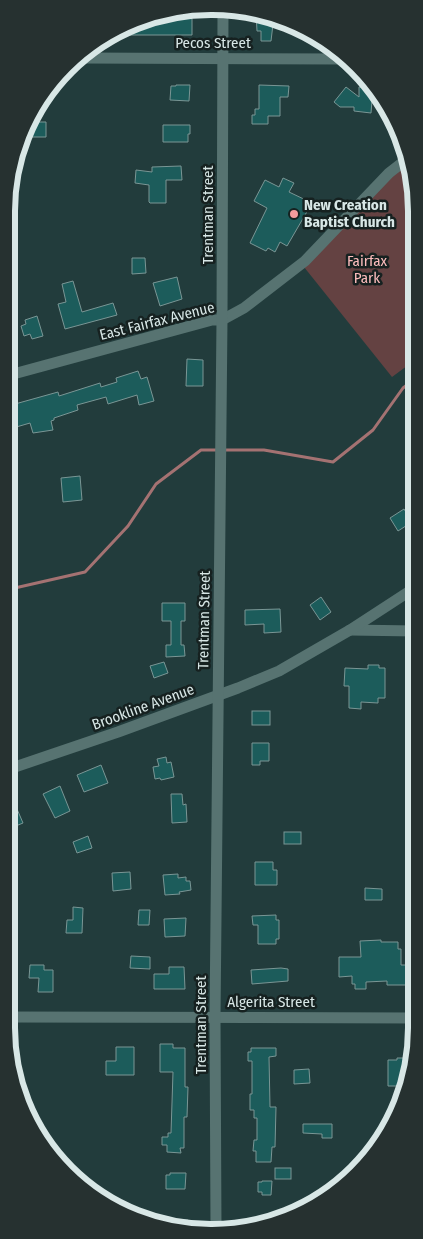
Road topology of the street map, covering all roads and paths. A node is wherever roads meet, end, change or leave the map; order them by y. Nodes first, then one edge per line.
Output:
1 (223, 15) edge
2 (90, 58) edge
3 (223, 58) junction
4 (335, 59) edge
5 (401, 163) edge
6 (222, 320) junction
7 (15, 374) edge
8 (408, 592) edge
9 (350, 630) junction
10 (408, 631) edge
11 (218, 696) junction
12 (15, 767) edge
13 (15, 1017) edge
14 (216, 1018) junction
15 (408, 1018) edge
16 (216, 1224) edge

1 - 3 street, Trentman Street
2 - 3 street, Pecos Street
3 - 4 street, Pecos Street
3 - 6 street, Trentman Street
5 - 6 street, East Fairfax Avenue
6 - 7 street, East Fairfax Avenue
6 - 11 street, Trentman Street
8 - 9 street, Brookline Avenue
9 - 10 street
9 - 11 street, Brookline Avenue
11 - 12 street, Brookline Avenue
11 - 14 street, Trentman Street
13 - 14 street, Algerita Street
14 - 15 street, Algerita Street
14 - 16 street, Trentman Street

